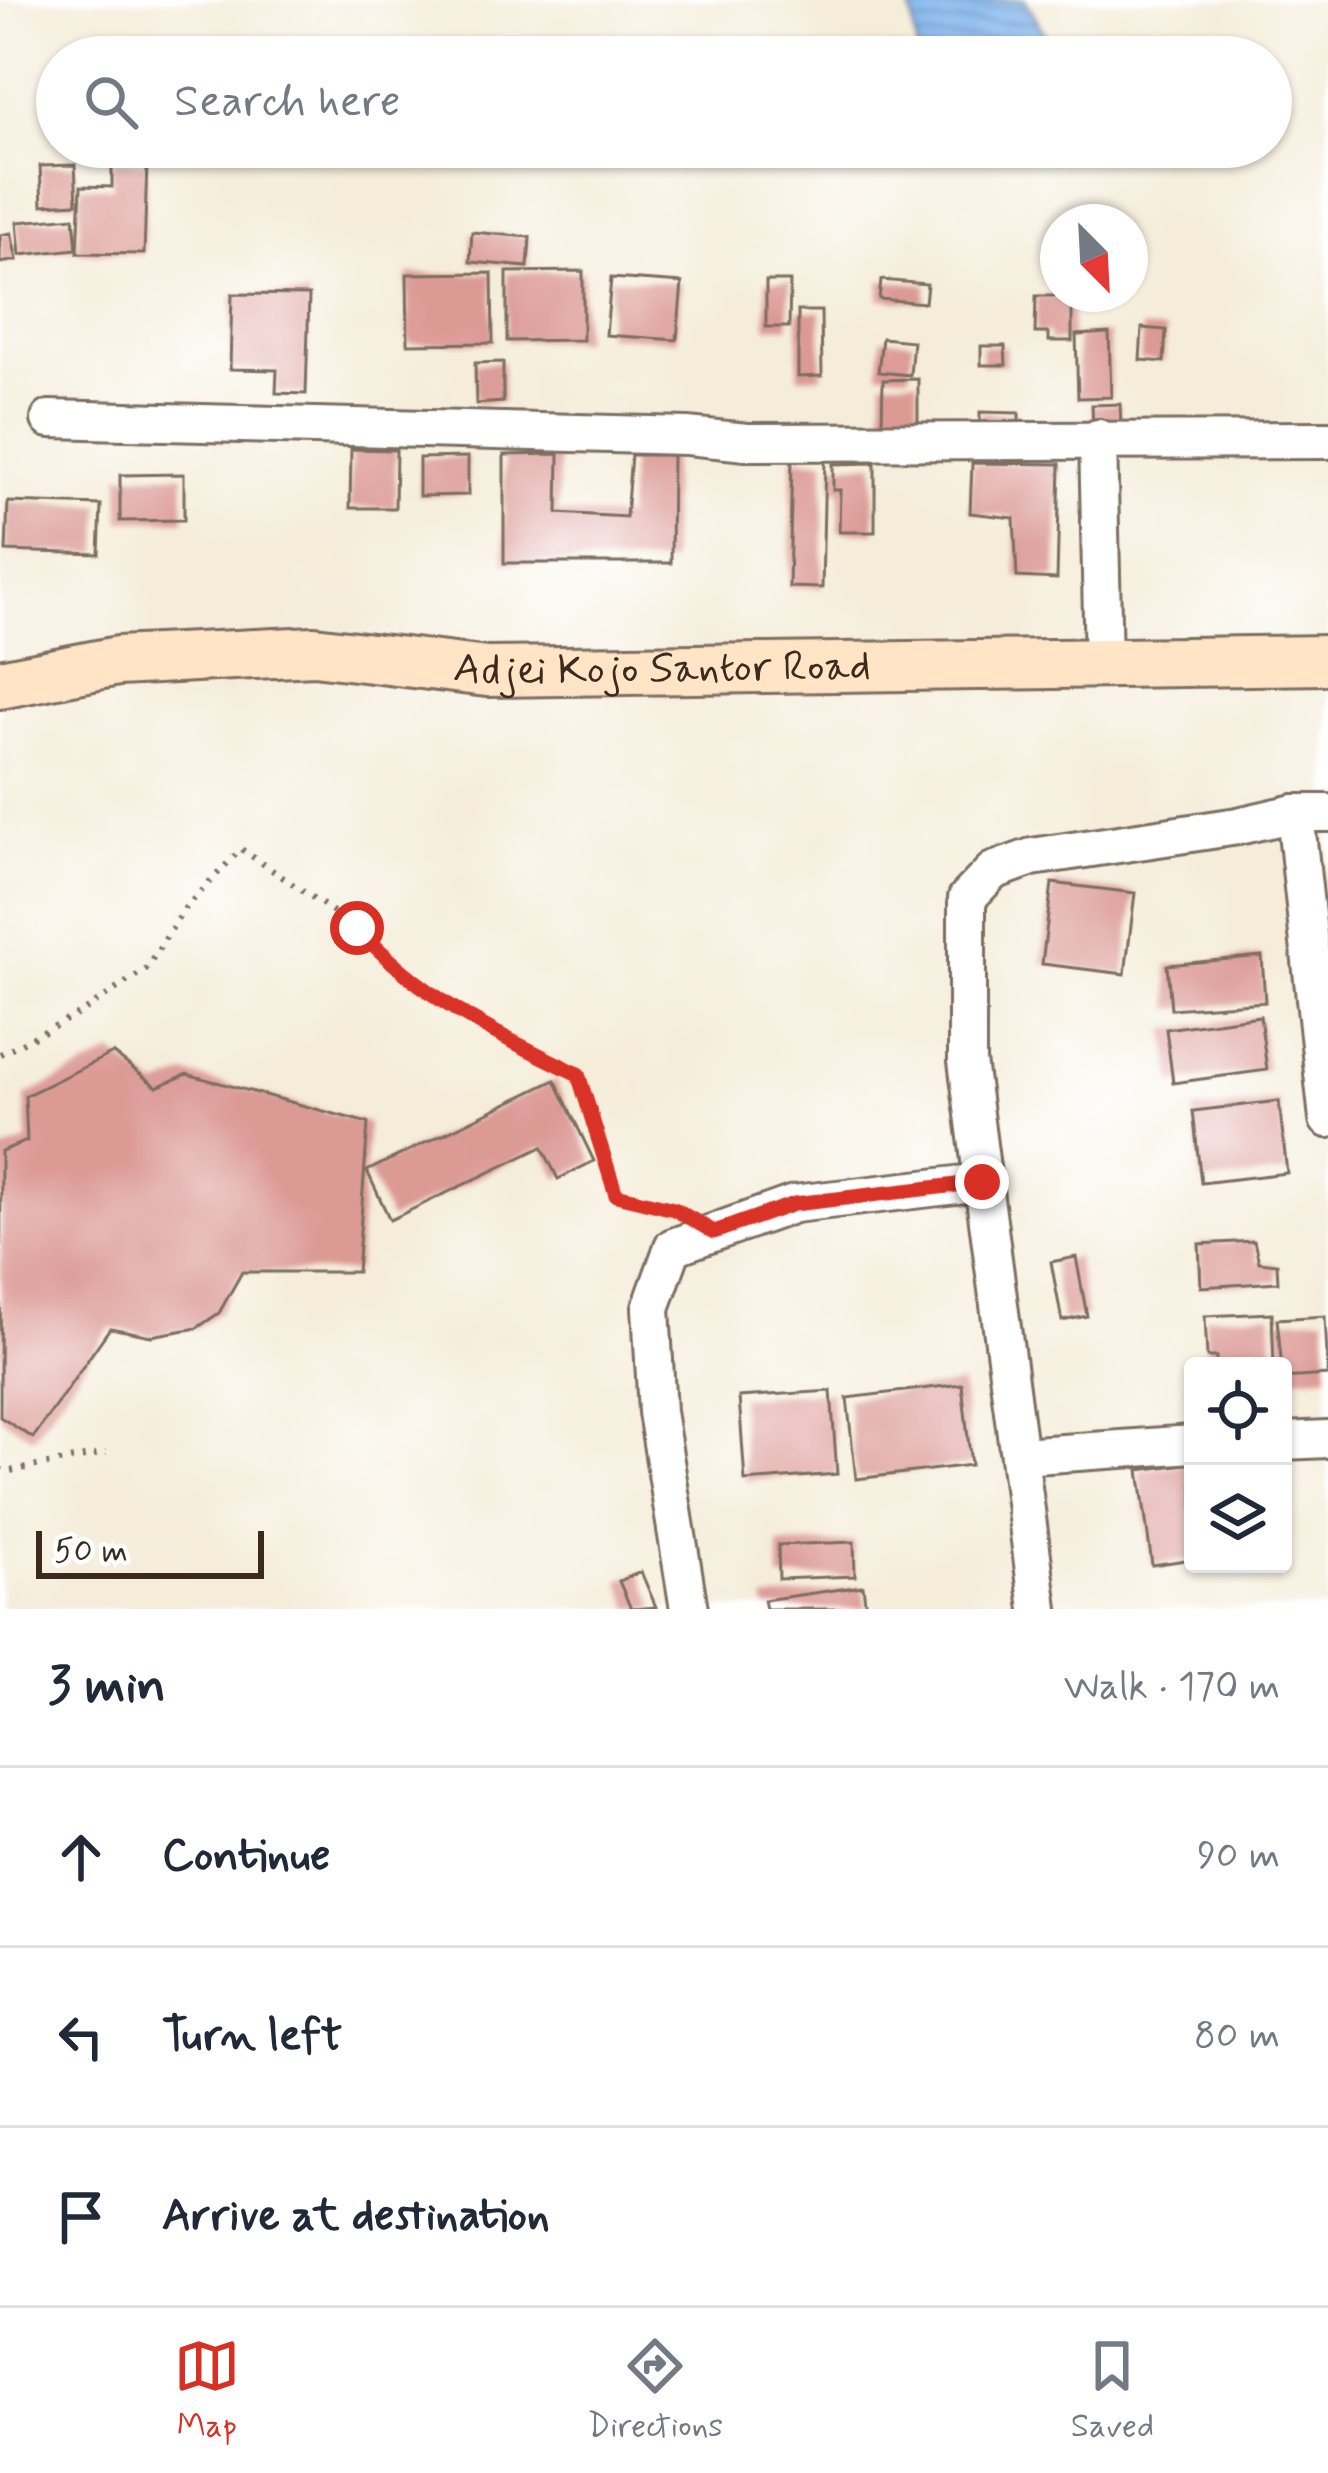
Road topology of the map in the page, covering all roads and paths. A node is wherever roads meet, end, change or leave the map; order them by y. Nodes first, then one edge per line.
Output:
1 (50, 419) dead end
2 (1098, 438) junction
3 (1328, 440) edge
4 (1328, 660) edge
5 (1102, 665) junction
6 (0, 684) edge
7 (1311, 813) edge
8 (0, 1054) edge
9 (1328, 1119) edge
10 (982, 1182) junction
11 (714, 1232) junction
12 (1328, 1439) edge
13 (1292, 1441) edge
14 (1184, 1445) edge
15 (106, 1454) dead end
16 (1020, 1456) junction
17 (0, 1469) edge
18 (689, 1609) edge
19 (1040, 1609) edge

1 - 2 street
2 - 3 street
2 - 5 street
4 - 5 street, Adjei Kojo Santor Road
5 - 6 street, Adjei Kojo Santor Road
7 - 9 street
7 - 10 street
8 - 11 path
10 - 11 street
10 - 16 street
11 - 18 street
12 - 13 street
14 - 16 street
15 - 17 path
16 - 19 street

